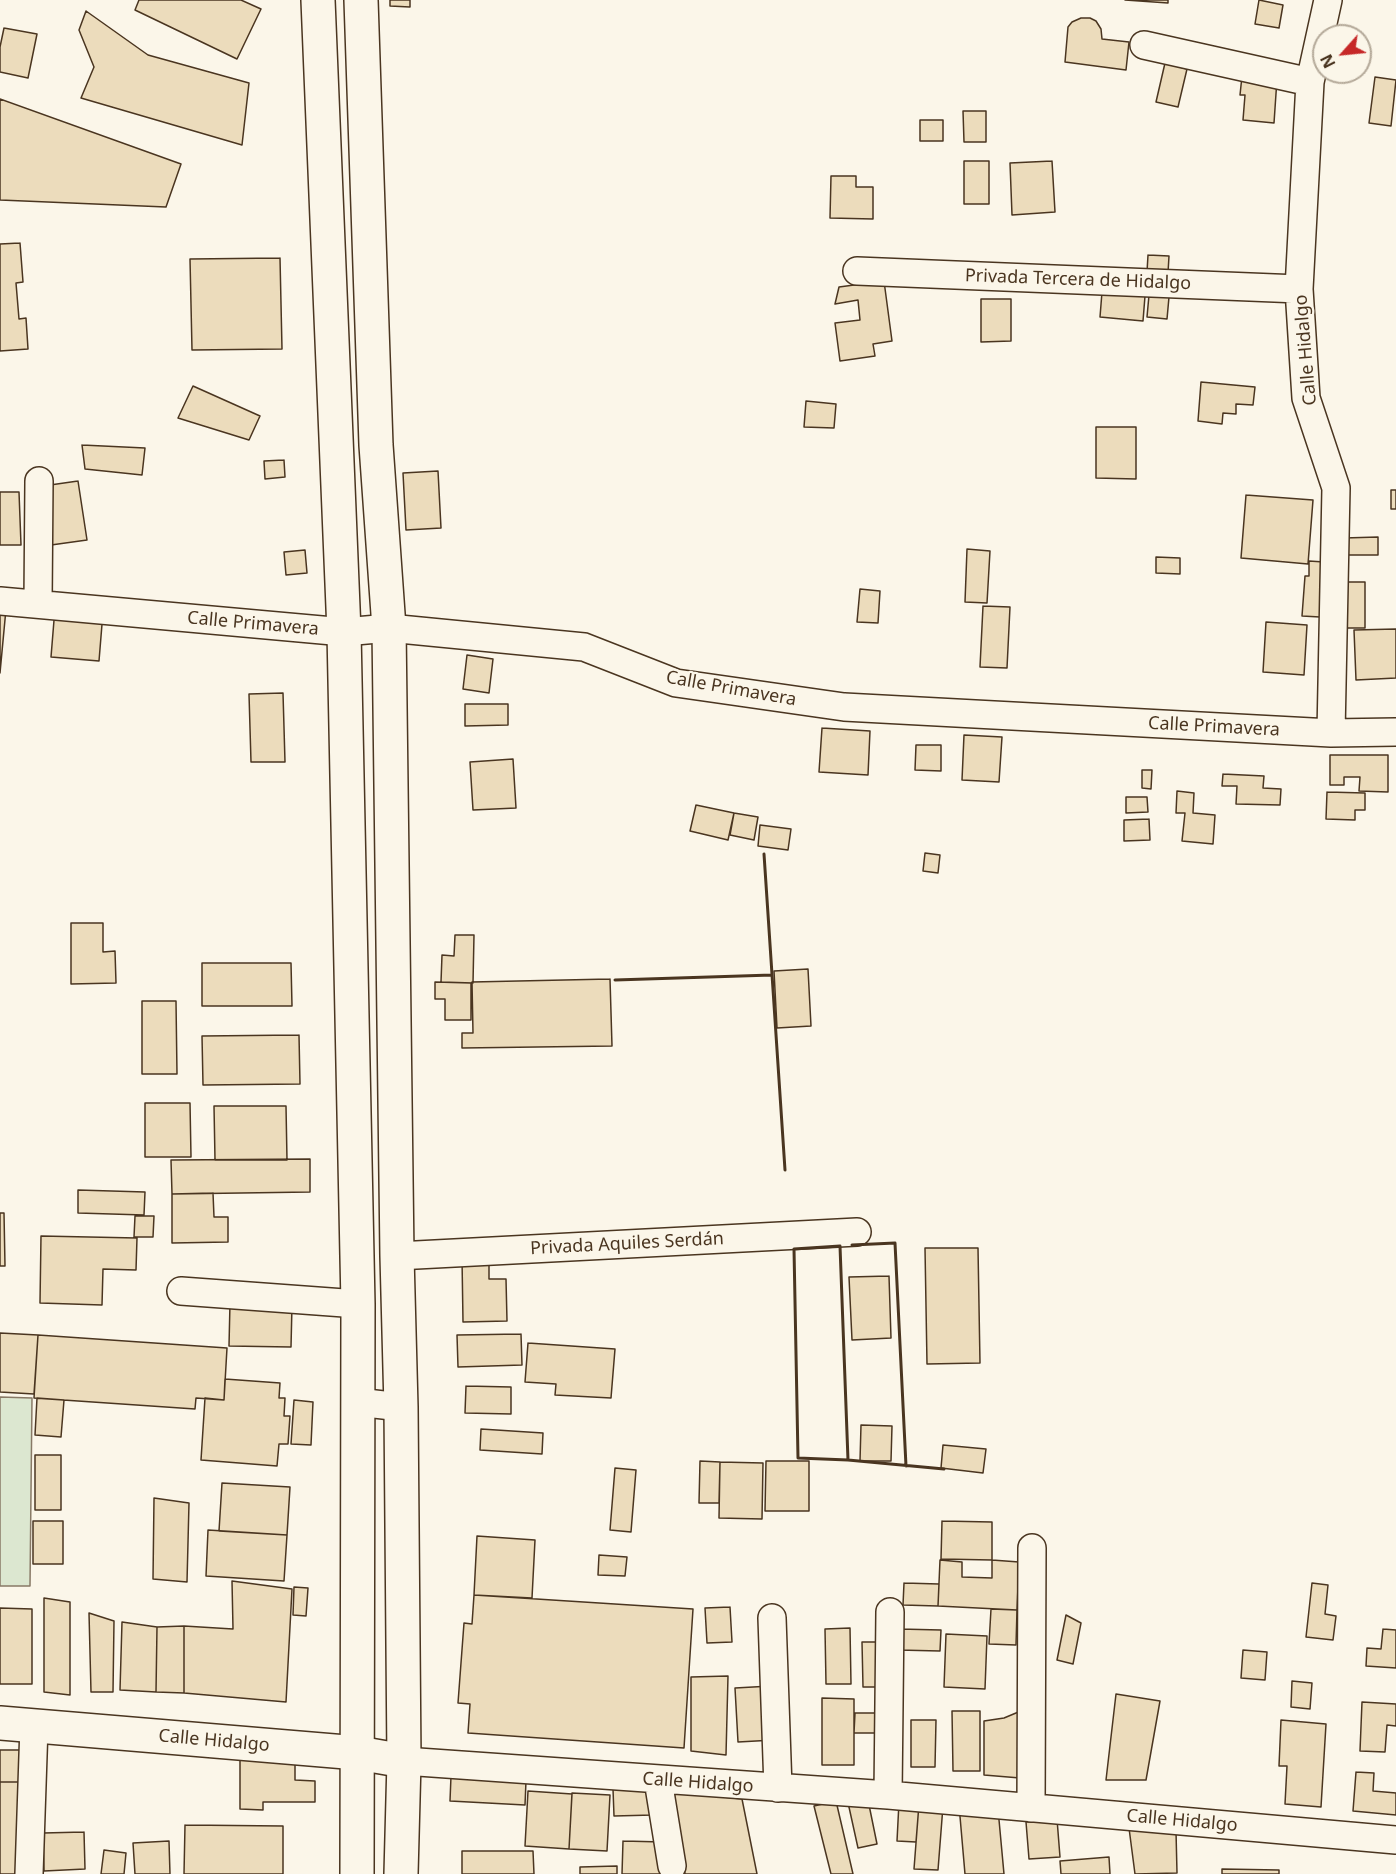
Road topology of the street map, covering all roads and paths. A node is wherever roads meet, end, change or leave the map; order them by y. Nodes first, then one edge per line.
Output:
1 (318, 0) edge
2 (361, 0) edge
3 (1328, 0) edge
4 (1144, 45) dead end
5 (1310, 82) junction
6 (857, 270) dead end
7 (1299, 289) junction
8 (39, 482) dead end
9 (0, 601) edge
10 (38, 603) junction
11 (389, 628) junction
12 (344, 632) junction
13 (1396, 732) edge
14 (1331, 733) junction
15 (857, 1232) dead end
16 (397, 1256) junction
17 (181, 1291) dead end
18 (358, 1304) junction
19 (357, 1402) junction
20 (401, 1407) junction
21 (1032, 1548) dead end
22 (890, 1612) dead end
23 (772, 1617) dead end
24 (0, 1723) edge
25 (34, 1726) junction
26 (358, 1753) junction
27 (404, 1761) junction
28 (658, 1780) junction
29 (778, 1788) junction
30 (888, 1795) junction
31 (1030, 1808) junction
32 (1396, 1840) edge
33 (672, 1866) dead end
34 (29, 1874) edge
35 (357, 1874) edge
36 (401, 1874) edge

1 - 12 main road
2 - 11 main road
3 - 5 street, Calle Hidalgo
4 - 5 street
5 - 7 street, Calle Hidalgo
6 - 7 street, Privada Tercera de Hidalgo
7 - 14 street, Calle Hidalgo
8 - 10 street
9 - 10 street, Calle Primavera
10 - 12 street, Calle Primavera
11 - 12 street, Calle Primavera
11 - 14 street, Calle Primavera
11 - 16 main road
12 - 18 main road
13 - 14 street, Calle Primavera
15 - 16 street, Privada Aquiles Serdán
16 - 20 main road
17 - 18 street
18 - 19 main road
19 - 20 street
19 - 26 main road
20 - 27 main road
21 - 31 street
22 - 30 street
23 - 29 street
24 - 25 main road, Calle Hidalgo
25 - 26 main road, Calle Hidalgo
25 - 34 street
26 - 27 main road, Calle Hidalgo
26 - 35 main road
27 - 28 street, Calle Hidalgo
27 - 36 main road
28 - 29 street, Calle Hidalgo
28 - 33 street
29 - 30 street, Calle Hidalgo
30 - 31 street, Calle Hidalgo
31 - 32 street, Calle Hidalgo

